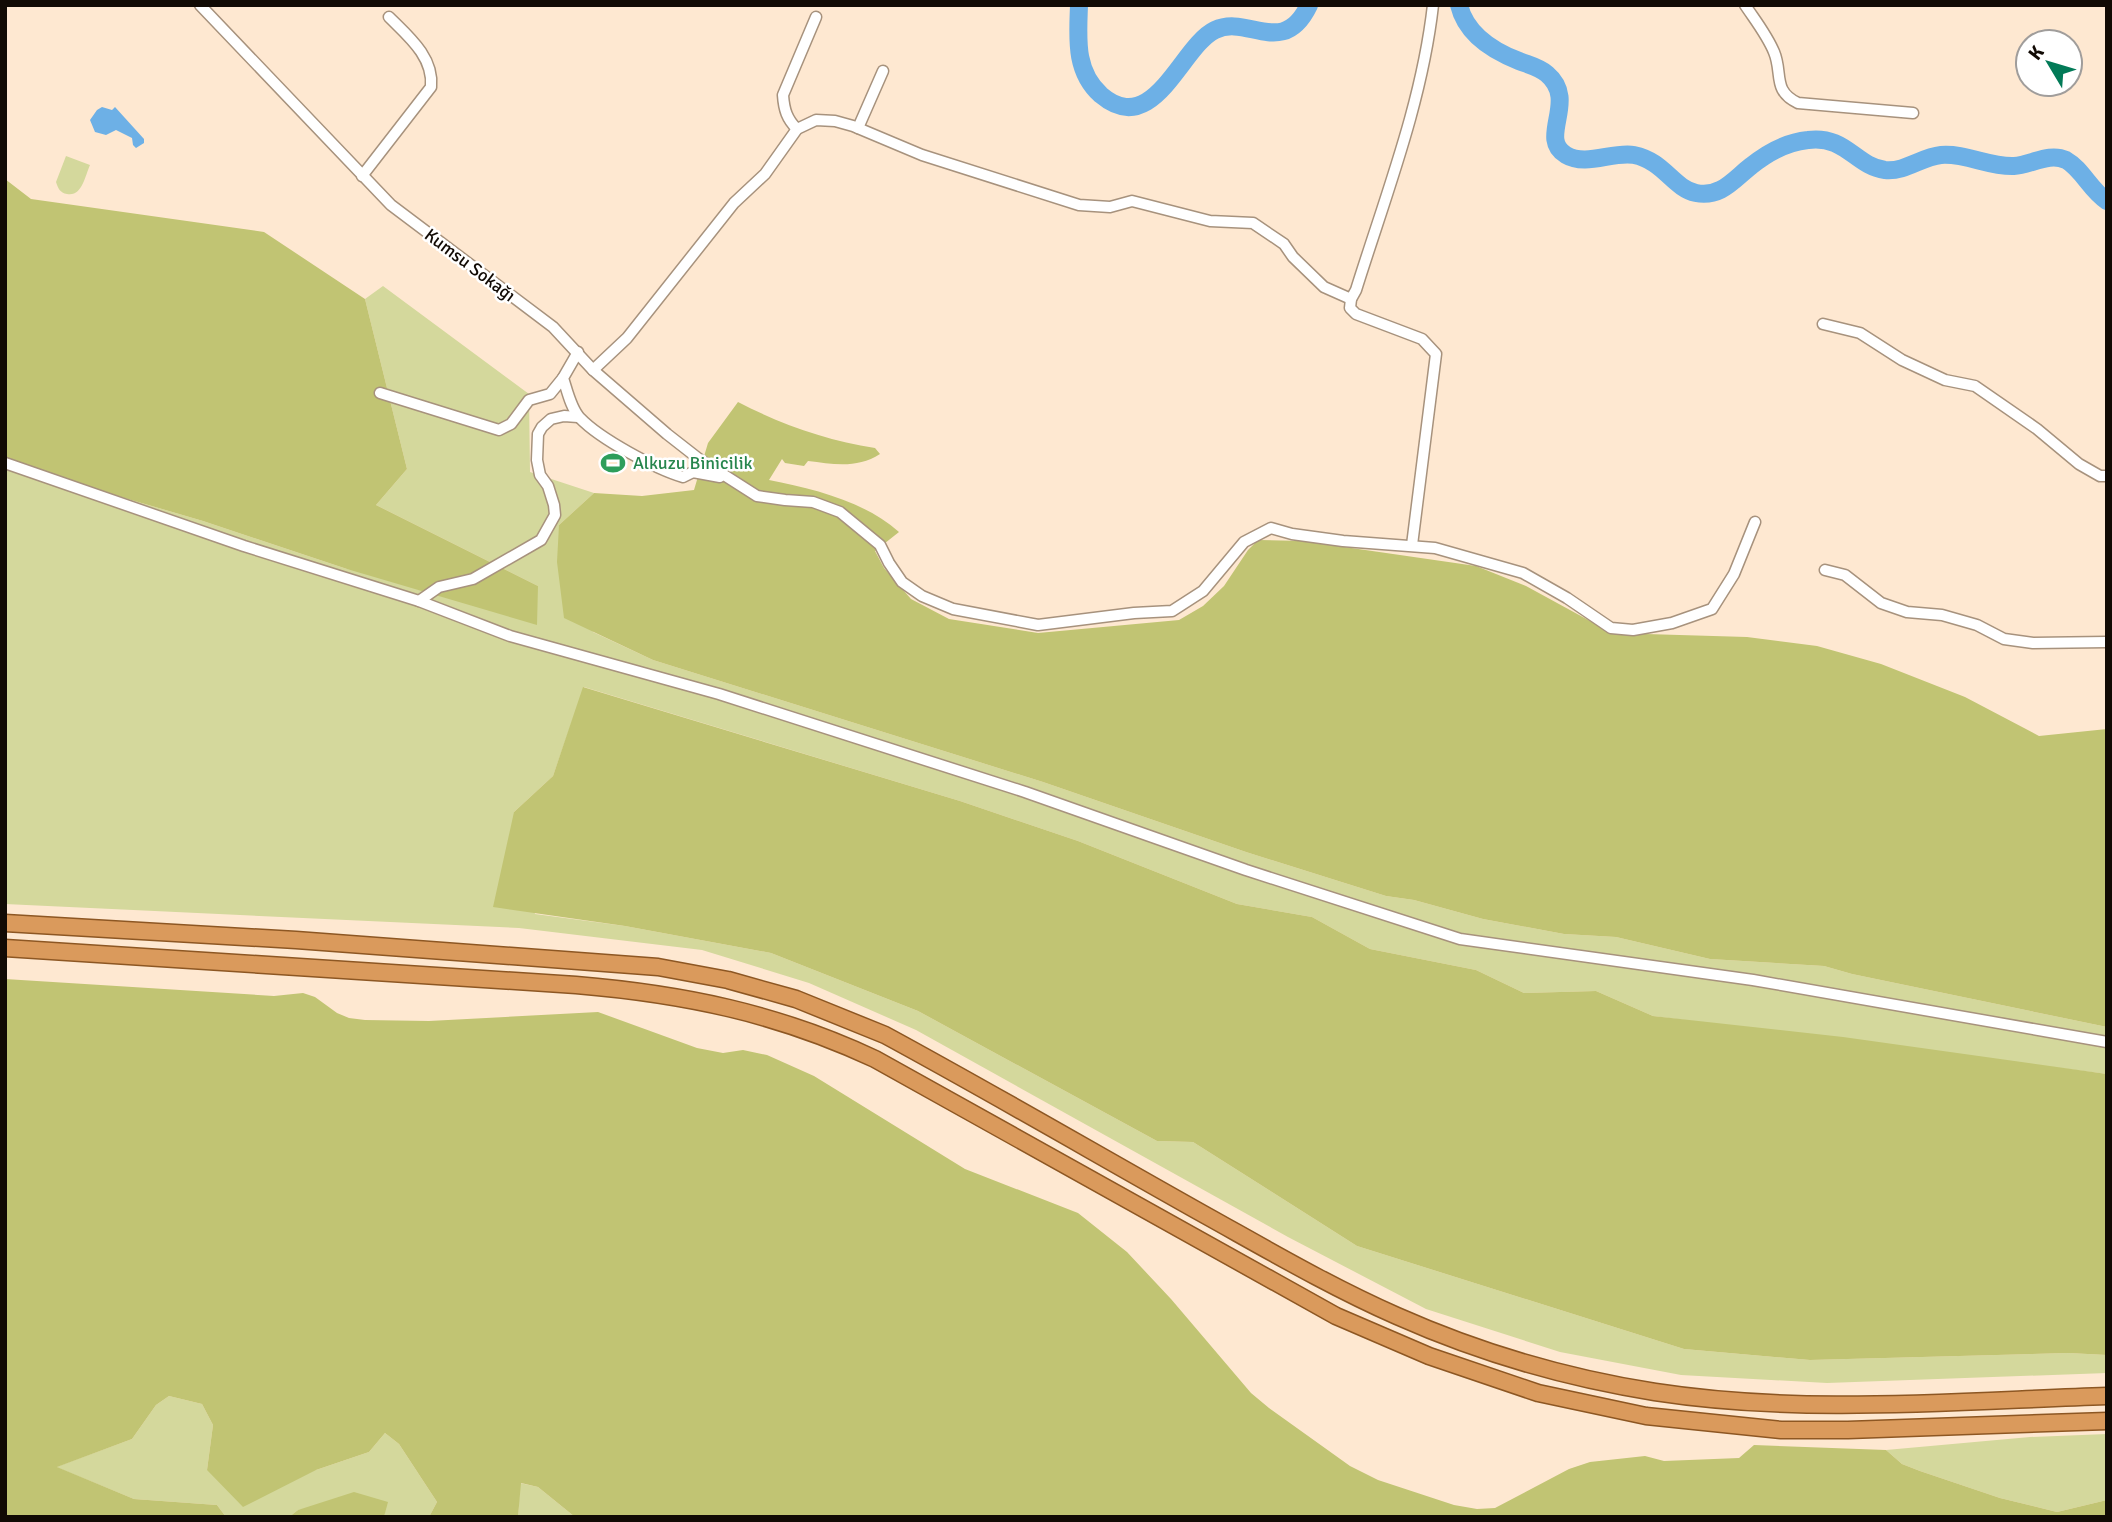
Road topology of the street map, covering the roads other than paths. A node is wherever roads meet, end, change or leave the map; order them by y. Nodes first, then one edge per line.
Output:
1 (200, 5) edge
2 (1433, 5) edge
3 (1745, 5) edge
4 (388, 17) dead end
5 (816, 18) dead end
6 (883, 71) dead end
7 (1913, 113) dead end
8 (858, 128) junction
9 (797, 129) junction
10 (362, 176) junction
11 (1351, 299) junction
12 (1823, 324) dead end
13 (578, 352) junction
14 (593, 370) junction
15 (563, 378) junction
16 (380, 393) dead end
17 (578, 416) junction
18 (5, 463) edge
19 (2107, 476) edge
20 (730, 480) junction
21 (1755, 522) dead end
22 (1412, 545) junction
23 (1825, 570) dead end
24 (419, 601) junction
25 (2107, 642) edge
26 (5, 923) edge
27 (5, 948) edge
28 (2107, 1042) edge
29 (2107, 1396) edge
30 (2107, 1421) edge

1 - 10 street, Kumsu Sokağı
2 - 11 street
3 - 7 street
4 - 10 street
5 - 9 street
6 - 8 street
8 - 9 street
8 - 11 street
9 - 14 street
10 - 13 street, Kumsu Sokağı
11 - 22 street
12 - 19 street
13 - 14 street, Kumsu Sokağı
13 - 15 street
14 - 20 street, Kumsu Sokağı
15 - 16 street
15 - 17 street
17 - 20 street
17 - 24 street
18 - 24 street
20 - 22 street
21 - 22 street
23 - 25 street
24 - 28 street
26 - 29 highway
27 - 30 highway

